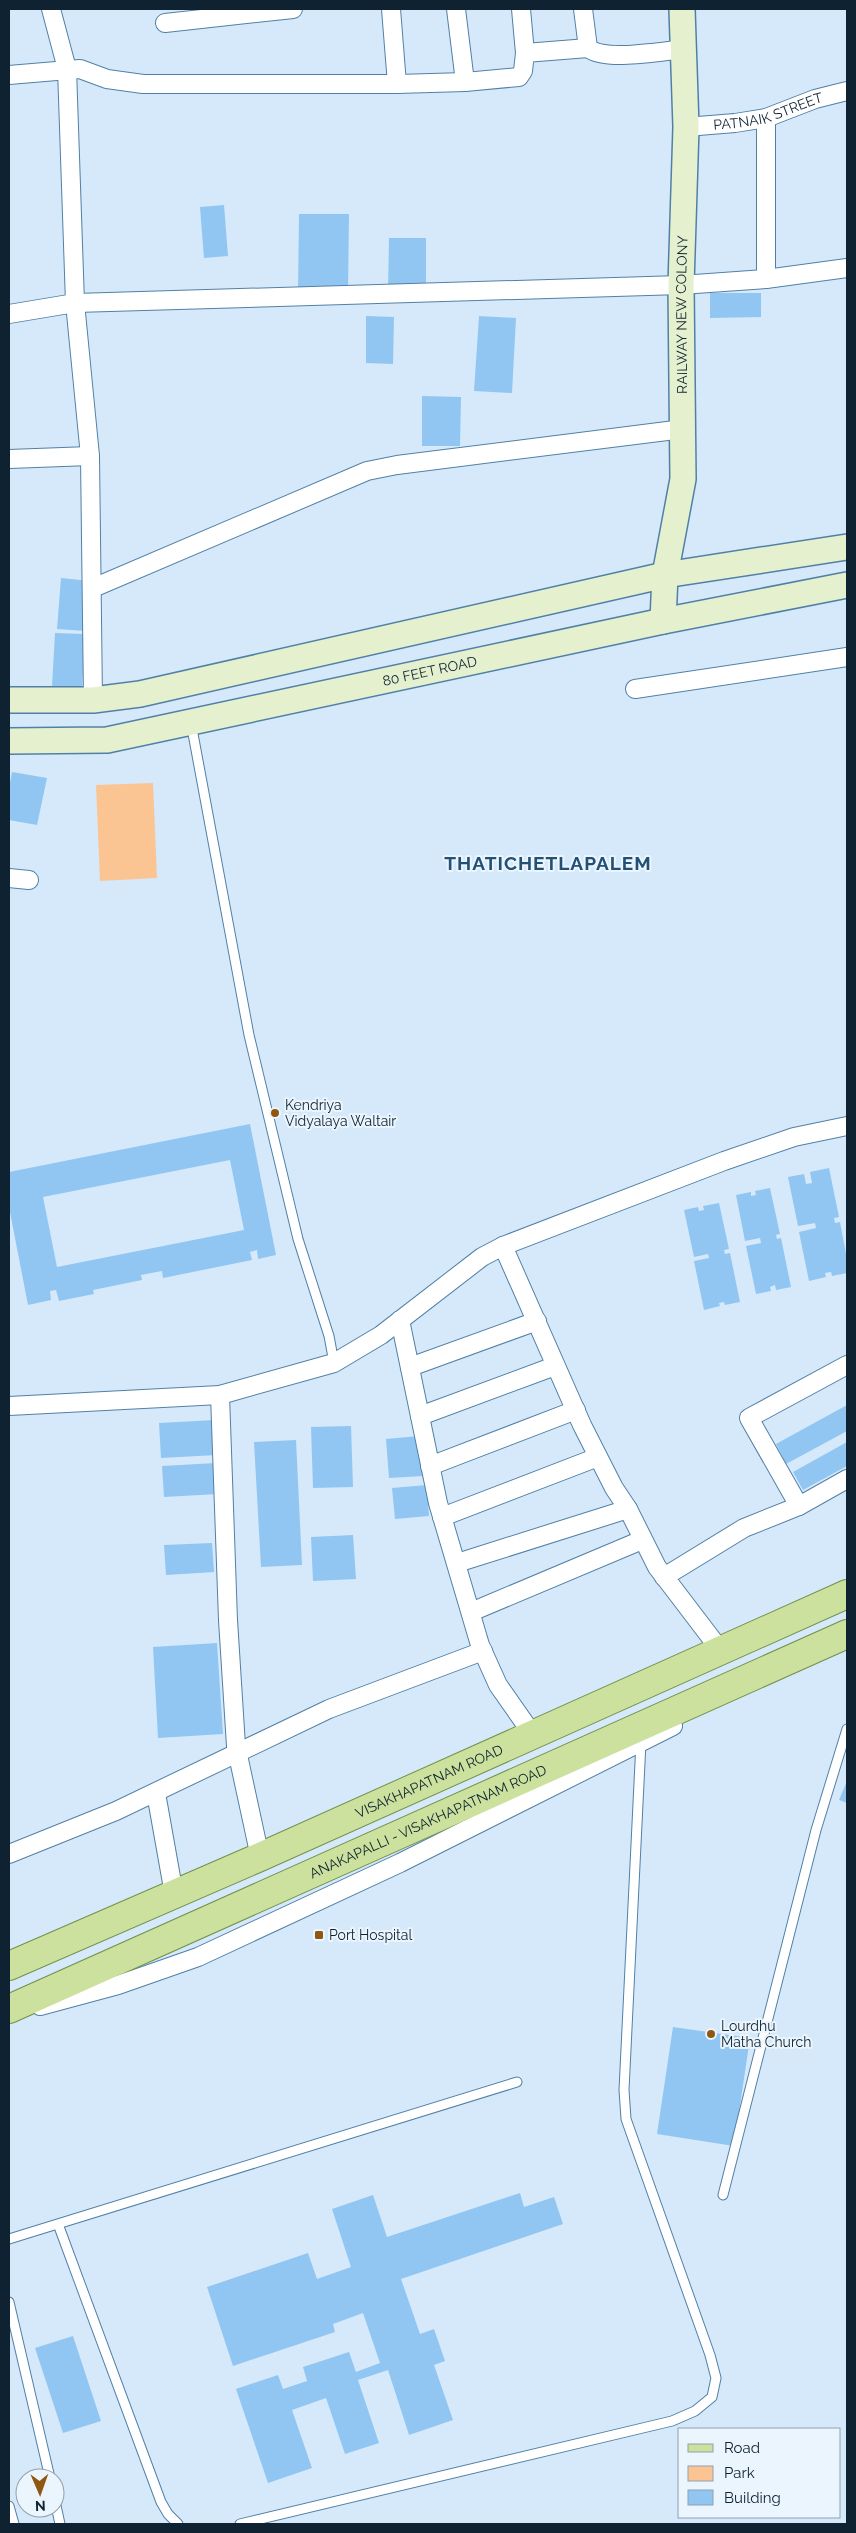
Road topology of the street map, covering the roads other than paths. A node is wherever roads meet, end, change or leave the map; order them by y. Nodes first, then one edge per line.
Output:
1 (51, 9) edge
2 (293, 9) edge
3 (391, 9) edge
4 (456, 9) edge
5 (521, 9) edge
6 (583, 9) edge
7 (682, 9) edge
8 (165, 23) dead end
9 (588, 48) junction
10 (685, 50) junction
11 (524, 53) junction
12 (74, 69) junction
13 (9, 75) edge
14 (465, 82) junction
15 (397, 84) junction
16 (847, 91) edge
17 (766, 118) junction
18 (686, 128) junction
19 (847, 268) edge
20 (766, 279) junction
21 (681, 285) junction
22 (75, 303) junction
23 (9, 314) edge
24 (683, 429) junction
25 (90, 456) junction
26 (9, 460) edge
27 (847, 547) edge
28 (665, 574) junction
29 (847, 585) edge
30 (93, 588) junction
31 (663, 621) junction
32 (847, 657) edge
33 (183, 684) junction
34 (635, 689) dead end
35 (9, 700) edge
36 (93, 700) junction
37 (191, 722) junction
38 (9, 741) edge
39 (9, 878) edge
40 (28, 880) dead end
41 (847, 1126) edge
42 (503, 1246) junction
43 (400, 1320) junction
44 (537, 1321) junction
45 (334, 1364) junction
46 (847, 1365) edge
47 (556, 1366) junction
48 (410, 1367) junction
49 (220, 1395) junction
50 (9, 1406) edge
51 (576, 1410) junction
52 (420, 1416) junction
53 (598, 1457) junction
54 (430, 1466) junction
55 (847, 1479) edge
56 (799, 1506) junction
57 (628, 1509) junction
58 (442, 1516) junction
59 (642, 1540) junction
60 (457, 1563) junction
61 (664, 1577) junction
62 (847, 1594) edge
63 (471, 1612) junction
64 (847, 1634) edge
65 (483, 1651) junction
66 (722, 1651) junction
67 (784, 1663) junction
68 (847, 1729) edge
69 (533, 1735) junction
70 (641, 1742) junction
71 (237, 1755) junction
72 (156, 1793) junction
73 (9, 1854) edge
74 (260, 1857) junction
75 (174, 1894) junction
76 (9, 1966) edge
77 (9, 2009) edge
78 (9, 2013) edge
79 (517, 2082) dead end
80 (723, 2195) dead end
81 (58, 2224) junction
82 (9, 2240) edge
83 (9, 2302) edge
84 (48, 2468) edge
85 (9, 2506) edge
86 (14, 2524) edge
87 (178, 2524) edge
88 (240, 2524) edge

1 - 12 street
2 - 8 street
3 - 15 street
4 - 14 street
5 - 11 street
6 - 9 street
7 - 10 street, RAILWAY NEW COLONY
9 - 10 street
9 - 11 street
10 - 18 street, RAILWAY NEW COLONY
11 - 14 street
12 - 13 street
12 - 15 street
12 - 22 street
14 - 15 street
16 - 17 street, PATNAIK STREET
17 - 18 street, PATNAIK STREET
17 - 20 street
18 - 21 street, RAILWAY NEW COLONY
19 - 20 street
20 - 21 street
21 - 22 street
21 - 24 street, RAILWAY NEW COLONY
22 - 23 street
22 - 25 street
24 - 28 street, RAILWAY NEW COLONY
24 - 30 street
25 - 26 street
25 - 30 street
27 - 28 street
28 - 31 street, RAILWAY NEW COLONY
28 - 33 street
29 - 31 street, 80 FEET ROAD
30 - 36 street
31 - 37 street, 80 FEET ROAD
32 - 34 street
33 - 36 street
33 - 37 street
35 - 36 street
37 - 38 street, 80 FEET ROAD
37 - 45 lane
39 - 40 street
41 - 42 street
42 - 43 street
42 - 44 street
43 - 45 street
43 - 48 street
44 - 47 street
44 - 48 street
45 - 49 street
46 - 56 street
47 - 51 street
47 - 52 street
48 - 52 street
49 - 50 street
49 - 71 street
51 - 53 street
51 - 54 street
52 - 54 street
53 - 57 street
53 - 58 street
54 - 58 street
55 - 56 street
56 - 61 street
57 - 59 street
57 - 60 street
58 - 60 street
59 - 61 street
59 - 63 street
60 - 63 street
61 - 66 street
62 - 66 main road, VISAKHAPATNAM ROAD
63 - 65 street
64 - 67 main road, ANAKAPALLI - VISAKHAPATNAM ROAD
65 - 69 street
65 - 71 street
66 - 69 main road, VISAKHAPATNAM ROAD
67 - 70 street
67 - 77 main road, ANAKAPALLI - VISAKHAPATNAM ROAD
68 - 80 lane
69 - 74 main road, VISAKHAPATNAM ROAD
70 - 78 street
70 - 88 lane
71 - 72 street
71 - 74 street
72 - 73 street
72 - 75 street
74 - 75 main road, VISAKHAPATNAM ROAD
75 - 76 main road, VISAKHAPATNAM ROAD
79 - 81 lane
81 - 82 lane
81 - 87 lane
83 - 84 lane
85 - 86 lane

